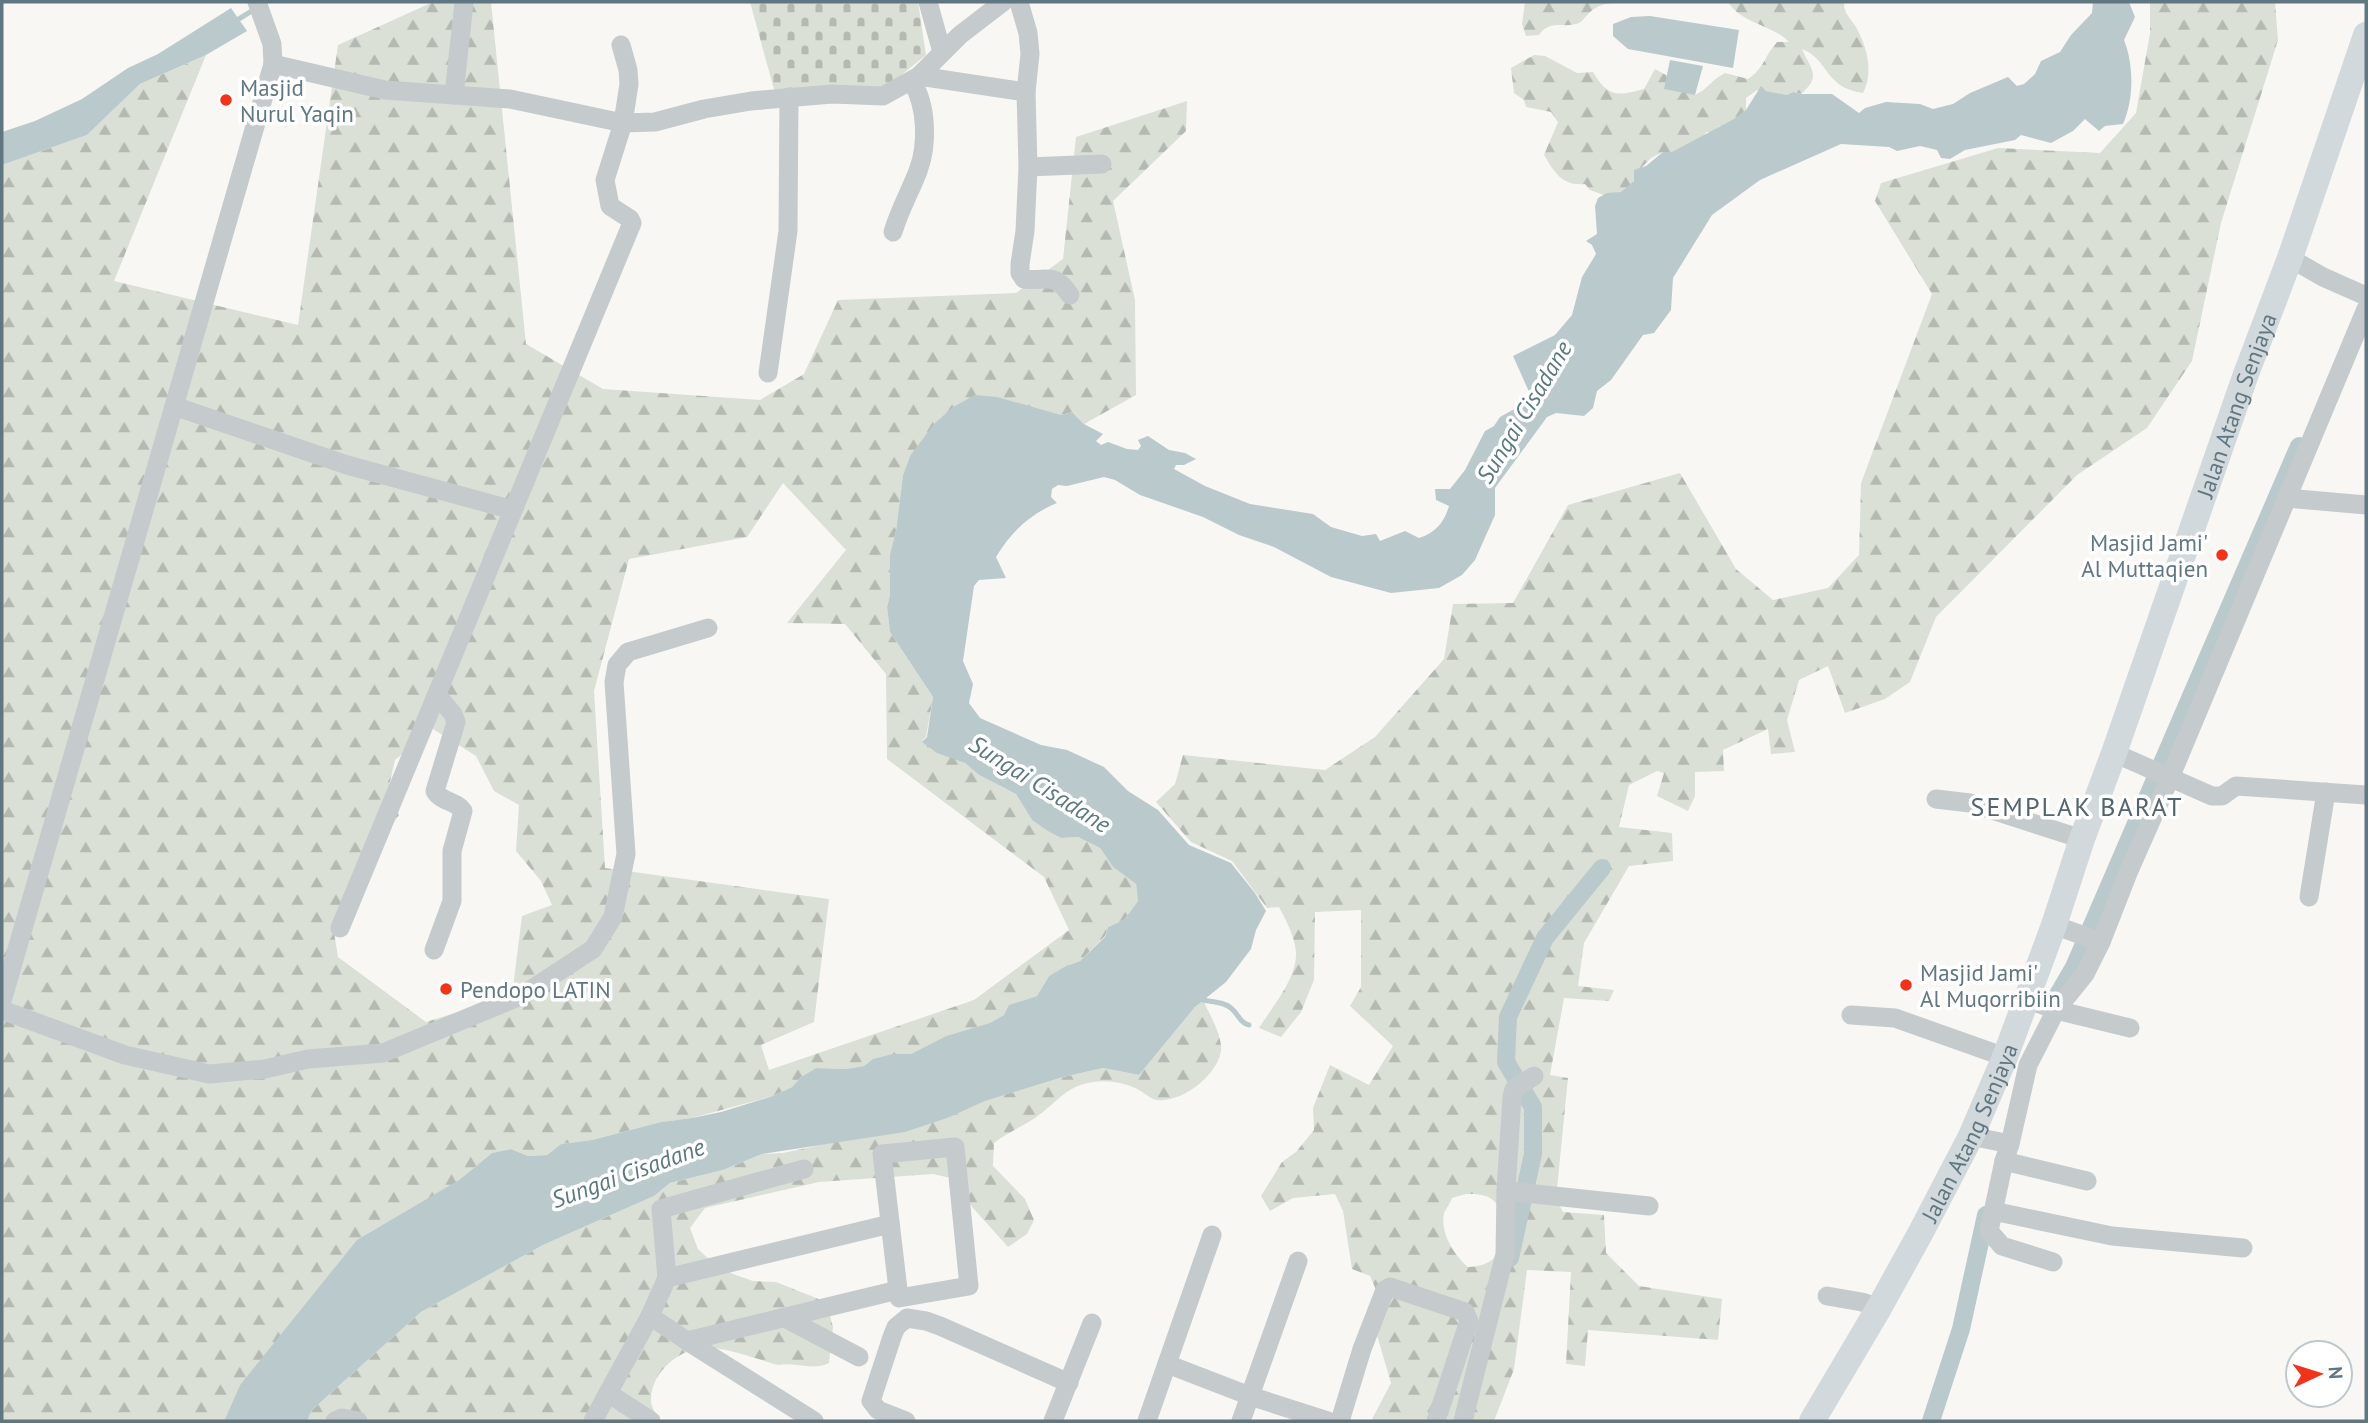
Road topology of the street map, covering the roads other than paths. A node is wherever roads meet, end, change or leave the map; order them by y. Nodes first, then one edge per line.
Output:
1 (257, 2) edge
2 (464, 2) edge
3 (928, 2) edge
4 (1003, 2) edge
5 (1018, 2) edge
6 (2366, 35) edge
7 (621, 46) dead end
8 (942, 51) junction
9 (273, 64) junction
10 (916, 79) junction
11 (1026, 92) junction
12 (454, 95) junction
13 (789, 97) junction
14 (623, 123) junction
15 (1102, 164) dead end
16 (1028, 167) junction
17 (892, 232) dead end
18 (2290, 258) junction
19 (1070, 295) dead end
20 (2361, 297) edge
21 (768, 373) dead end
22 (174, 406) junction
23 (2286, 498) junction
24 (2366, 505) edge
25 (513, 510) junction
26 (708, 628) dead end
27 (437, 695) junction
28 (2114, 753) junction
29 (2169, 777) junction
30 (2326, 792) junction
31 (2366, 795) edge
32 (1936, 799) dead end
33 (2082, 839) junction
34 (2309, 897) dead end
35 (340, 928) dead end
36 (2065, 928) junction
37 (2097, 940) junction
38 (434, 950) dead end
39 (2029, 1000) junction
40 (2, 1001) edge
41 (2, 1010) edge
42 (2054, 1010) junction
43 (1851, 1015) dead end
44 (2130, 1028) dead end
45 (2004, 1057) junction
46 (1534, 1076) dead end
47 (1996, 1145) junction
48 (804, 1169) dead end
49 (2087, 1181) dead end
50 (1517, 1192) junction
51 (1649, 1206) dead end
52 (1993, 1211) junction
53 (890, 1224) junction
54 (1213, 1235) dead end
55 (2243, 1248) dead end
56 (1298, 1261) dead end
57 (2053, 1262) dead end
58 (667, 1278) junction
59 (898, 1290) junction
60 (1827, 1296) dead end
61 (1879, 1308) junction
62 (650, 1316) junction
63 (785, 1318) junction
64 (1093, 1322) dead end
65 (687, 1341) junction
66 (859, 1357) dead end
67 (1167, 1364) junction
68 (1069, 1383) junction
69 (608, 1393) junction
70 (1250, 1396) junction
71 (335, 1421) edge
72 (358, 1421) edge
73 (593, 1421) edge
74 (651, 1421) edge
75 (814, 1421) edge
76 (906, 1421) edge
77 (1053, 1421) edge
78 (1147, 1421) edge
79 (1241, 1421) edge
80 (1328, 1421) edge
81 (1340, 1421) edge
82 (1436, 1421) edge
83 (1463, 1421) edge
84 (1812, 1421) edge

1 - 9 street
2 - 12 street
3 - 8 street
4 - 8 street
5 - 11 street
6 - 18 main road, Jalan Atang Senjaya
7 - 14 street
8 - 10 street
9 - 12 street
9 - 22 street
10 - 11 street
10 - 13 street
10 - 17 street
11 - 16 street
12 - 14 street
13 - 14 street
13 - 21 street
14 - 25 street
15 - 16 street
16 - 19 street
18 - 20 street
18 - 28 main road, Jalan Atang Senjaya
20 - 23 street
22 - 25 street
22 - 40 street
23 - 24 street
23 - 29 street
25 - 27 street
26 - 41 street
27 - 35 street
27 - 38 street
28 - 29 street
28 - 33 main road, Jalan Atang Senjaya
29 - 30 street
29 - 37 street
30 - 31 street
30 - 34 street
32 - 33 street
33 - 36 main road, Jalan Atang Senjaya
36 - 37 street
36 - 39 main road, Jalan Atang Senjaya
37 - 42 street
39 - 42 street
39 - 45 main road, Jalan Atang Senjaya
42 - 44 street
42 - 47 street
43 - 45 street
45 - 47 main road, Jalan Atang Senjaya
46 - 50 street
47 - 49 street
47 - 52 street
47 - 61 main road, Jalan Atang Senjaya
48 - 58 street
50 - 51 street
50 - 83 street
52 - 55 street
52 - 57 street
53 - 58 street
53 - 59 street
53 - 59 street
54 - 67 street
56 - 70 street
58 - 62 street
59 - 63 street
60 - 61 street
61 - 84 main road, Jalan Atang Senjaya
62 - 65 street
62 - 69 street
63 - 65 street
63 - 66 street
64 - 68 street
65 - 75 street
67 - 70 street
67 - 78 street
68 - 76 street
68 - 77 street
69 - 73 street
69 - 74 street
70 - 79 street
70 - 80 street
71 - 72 street
81 - 82 street

